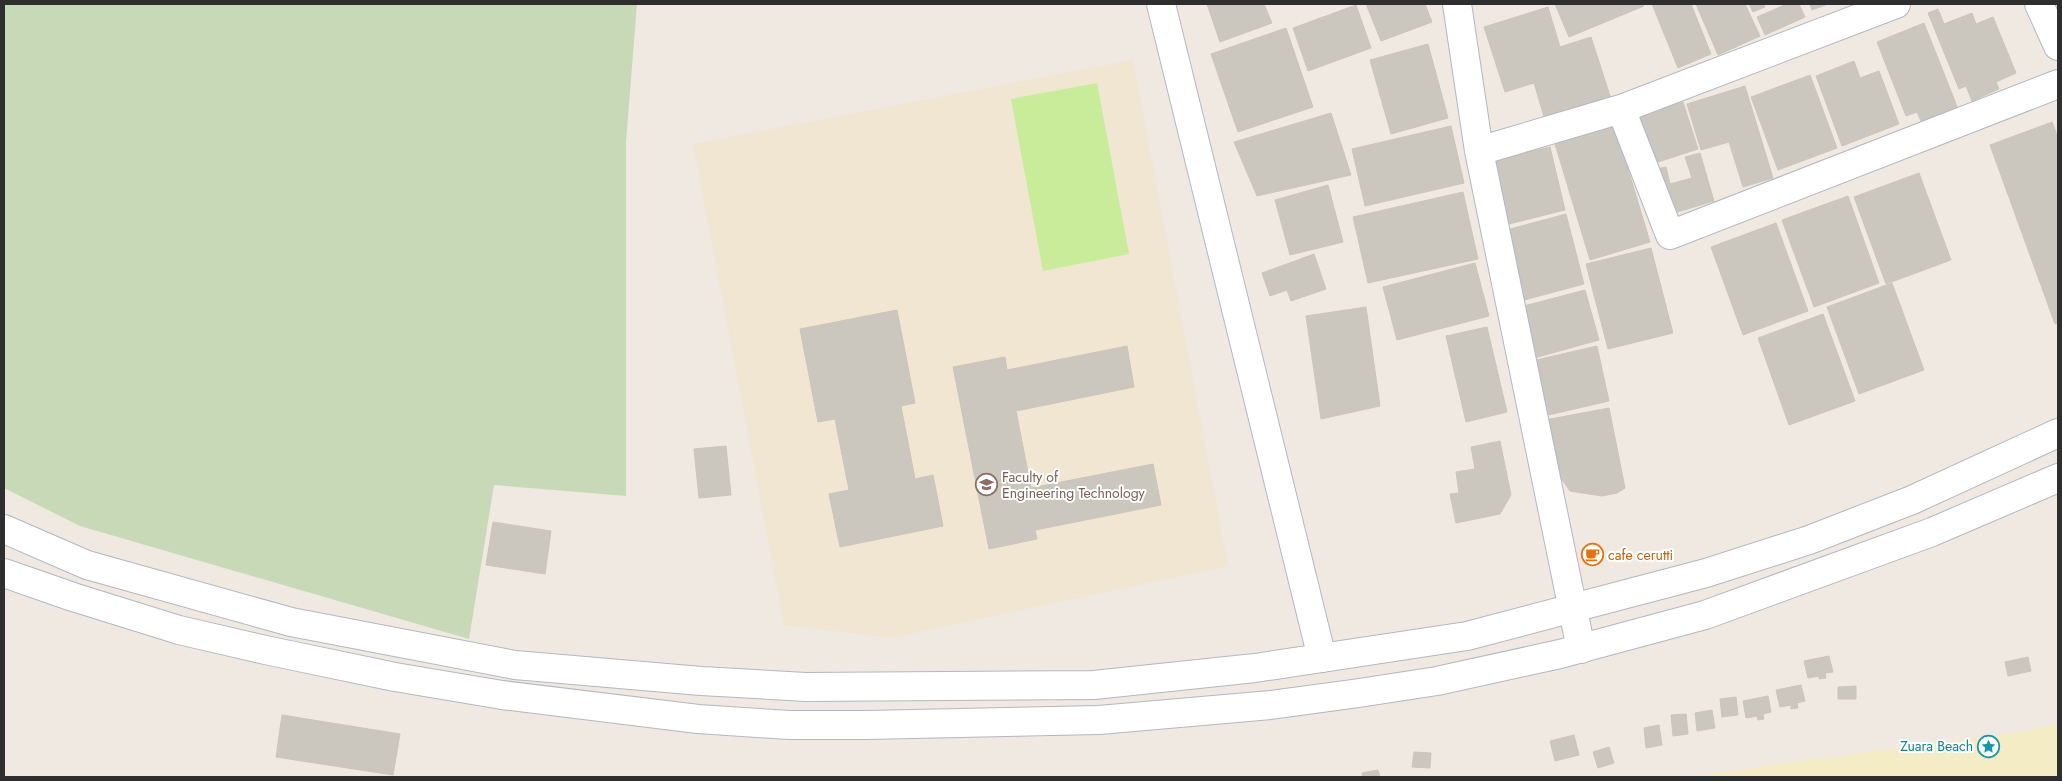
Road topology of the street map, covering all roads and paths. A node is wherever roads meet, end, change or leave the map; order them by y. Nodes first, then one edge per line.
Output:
1 (1161, 4) edge
2 (1457, 4) edge
3 (1896, 4) edge
4 (2039, 4) edge
5 (2058, 46) edge
6 (2058, 84) edge
7 (1621, 109) junction
8 (1479, 151) junction
9 (2058, 433) edge
10 (2058, 478) edge
11 (4, 530) edge
12 (4, 573) edge
13 (1573, 608) junction
14 (1581, 649) junction
15 (1322, 658) junction
16 (701, 682) junction
17 (698, 720) junction

1 - 15 street
2 - 8 street
3 - 7 street
4 - 5 street
6 - 7 street
7 - 8 street
8 - 13 street
9 - 13 street
10 - 14 street
11 - 16 street
12 - 17 street
13 - 14 street
13 - 15 street
14 - 17 street
15 - 16 street
16 - 17 street

